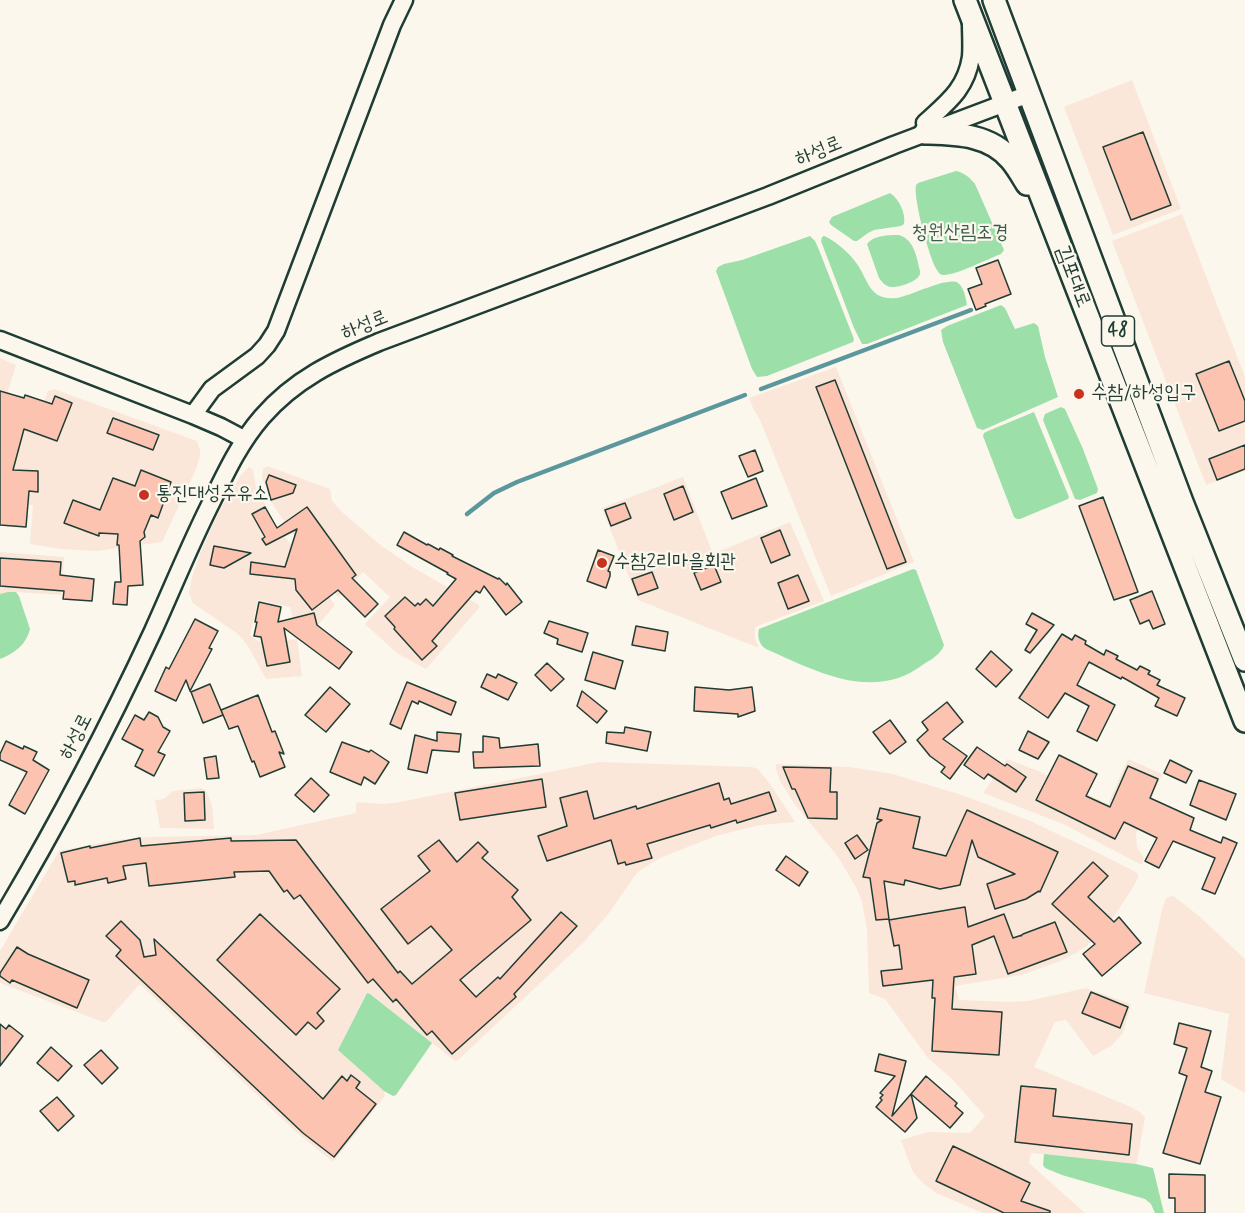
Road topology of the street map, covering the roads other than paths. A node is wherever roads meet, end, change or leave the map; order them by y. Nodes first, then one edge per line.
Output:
1 (404, 0) edge
2 (994, 0) edge
3 (968, 7) edge
4 (1027, 88) junction
5 (1004, 98) junction
6 (925, 128) junction
7 (1048, 213) junction
8 (0, 340) edge
9 (193, 415) junction
10 (238, 436) junction
11 (1245, 660) edge
12 (1245, 721) edge
13 (0, 904) edge
14 (0, 921) edge

1 - 9 street
2 - 4 main road, 김포대로 / 48
3 - 5 main road, 김포대로 / 48
3 - 6 street
4 - 5 street, 하성로
4 - 11 main road, 김포대로 / 48
5 - 6 street, 하성로
5 - 7 main road, 김포대로 / 48
6 - 7 main road
6 - 10 street, 하성로
6 - 14 street, 하성로
7 - 12 main road, 김포대로 / 48
8 - 9 street
9 - 10 street
10 - 13 street, 하성로

